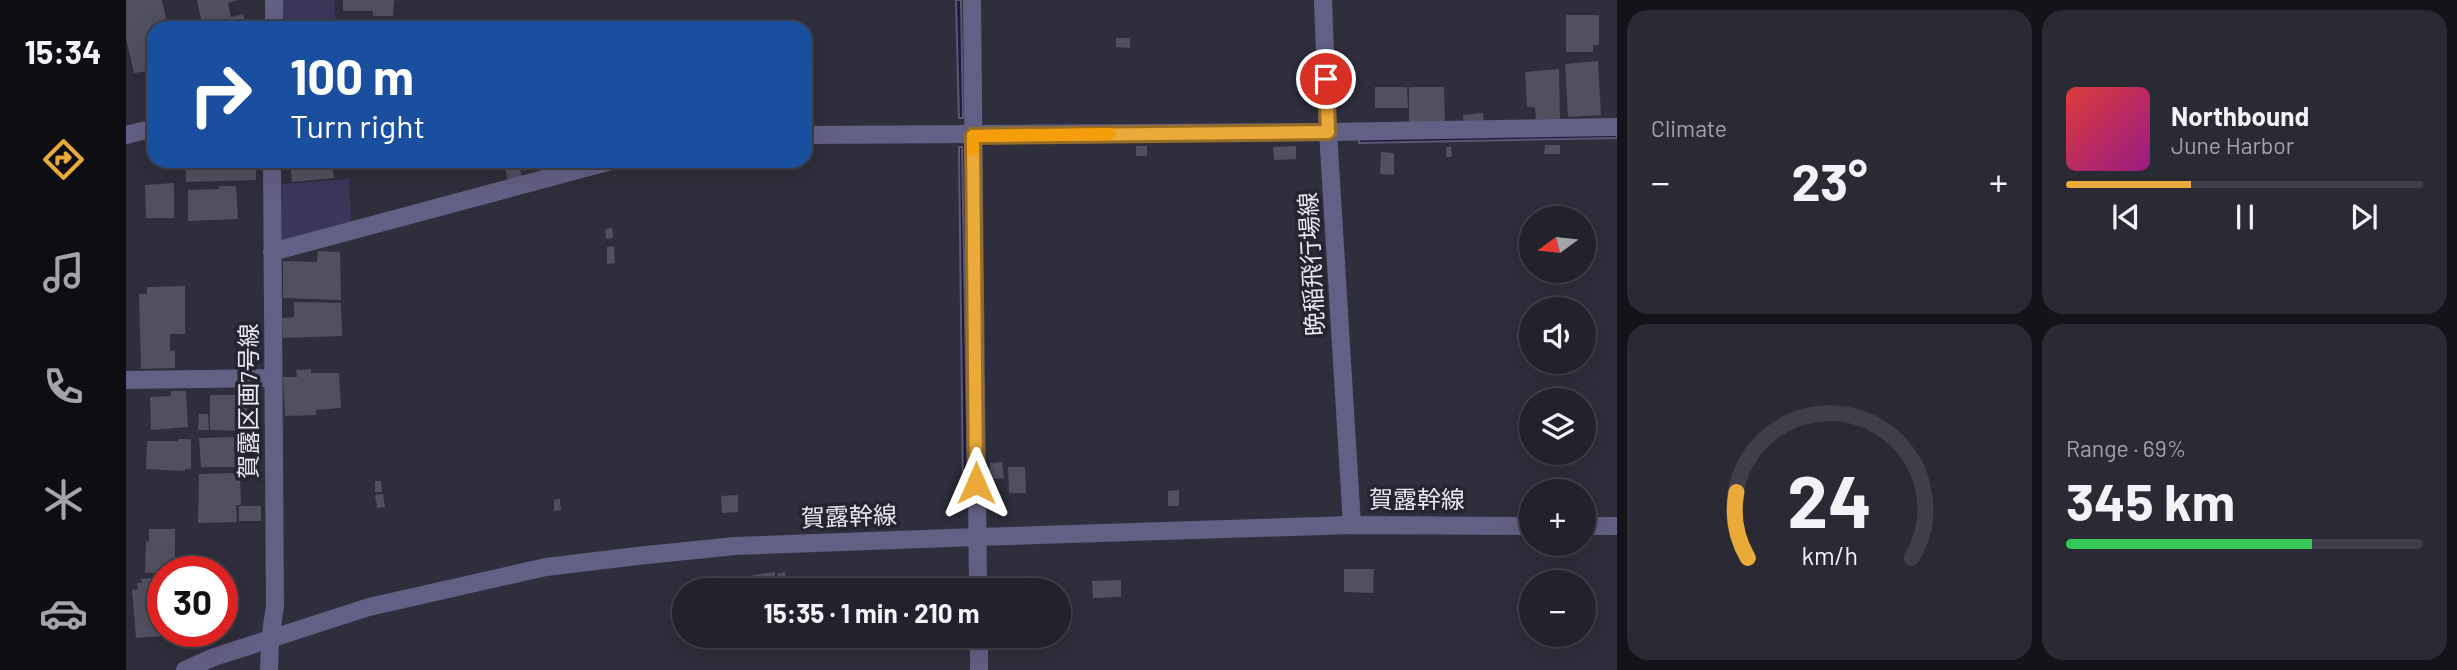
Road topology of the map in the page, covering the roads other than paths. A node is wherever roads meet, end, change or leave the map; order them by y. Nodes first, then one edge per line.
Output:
1 (274, 0) edge
2 (972, 0) edge
3 (1323, 0) edge
4 (274, 21) edge
5 (1617, 127) edge
6 (147, 130) edge
7 (1328, 132) junction
8 (126, 135) edge
9 (812, 135) edge
10 (973, 136) junction
11 (272, 168) edge
12 (585, 168) edge
13 (272, 252) junction
14 (273, 378) junction
15 (126, 380) edge
16 (1352, 524) junction
17 (1519, 526) edge
18 (1596, 526) edge
19 (1617, 526) edge
20 (976, 537) junction
21 (978, 578) edge
22 (270, 640) junction
23 (979, 648) edge
24 (185, 670) edge
25 (269, 670) edge
26 (979, 670) edge

1 - 4 street
2 - 10 street
3 - 7 street, 晩稲飛行場線
5 - 7 street
6 - 8 street
7 - 10 street
7 - 16 street, 晩稲飛行場線
9 - 10 street
10 - 20 street
11 - 13 street, 賀露区画7号線
12 - 13 street
13 - 14 street, 賀露区画7号線
14 - 15 street
14 - 22 street, 賀露区画7号線
16 - 17 street, 賀露幹線
16 - 20 street, 賀露幹線
18 - 19 street
20 - 21 street
20 - 22 street, 賀露幹線
22 - 24 street, 賀露幹線
22 - 25 street, 賀露区画7号線
23 - 26 street

